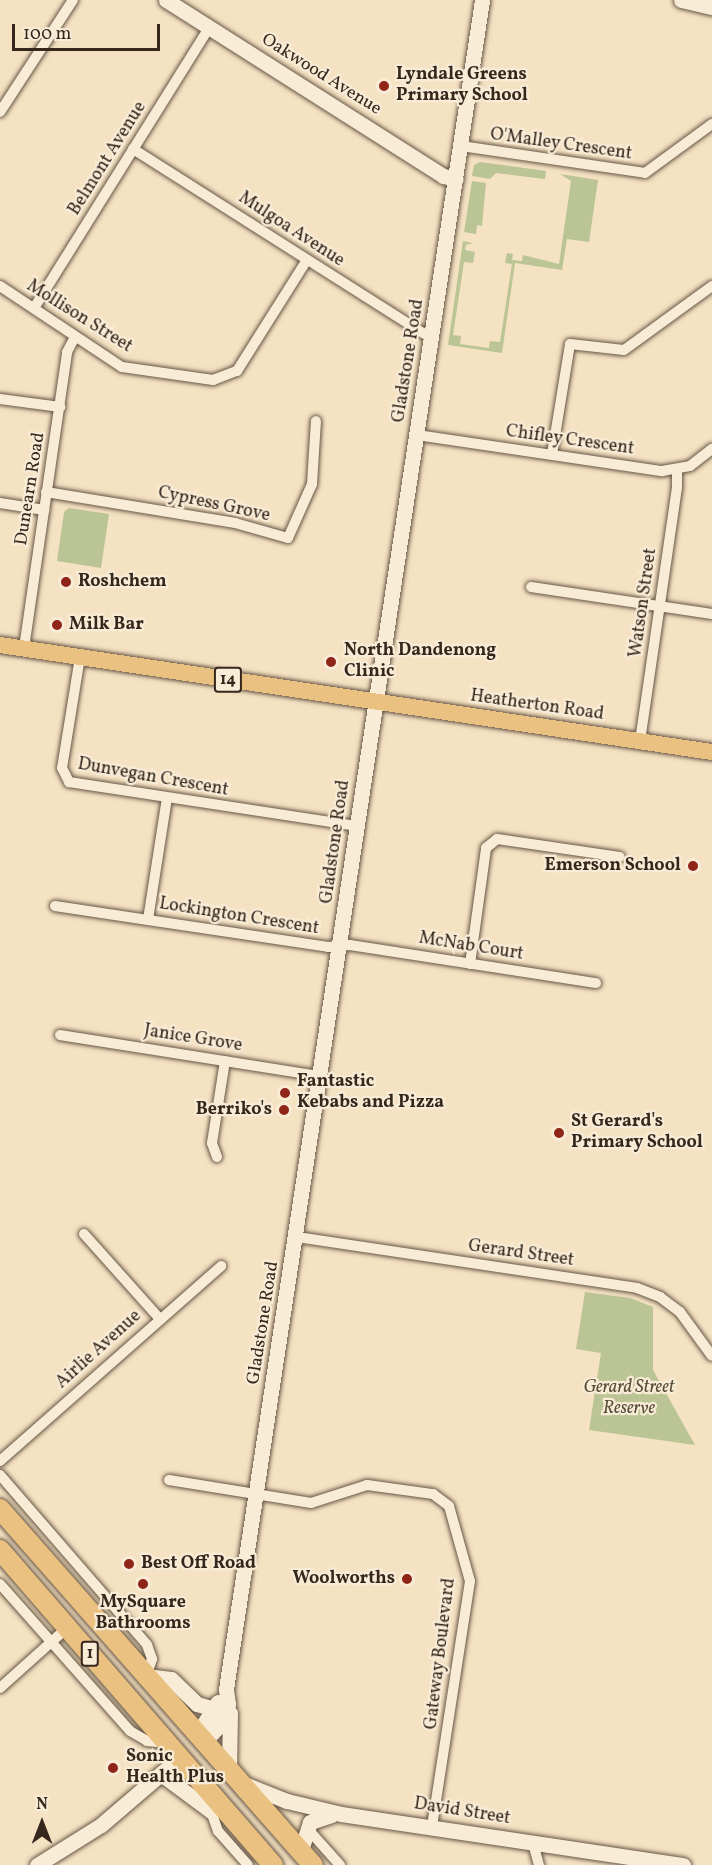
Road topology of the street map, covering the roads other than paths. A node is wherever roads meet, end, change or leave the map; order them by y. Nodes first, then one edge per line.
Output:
1 (73, 0) edge
2 (166, 0) edge
3 (482, 0) edge
4 (681, 0) edge
5 (708, 4) edge
6 (209, 28) junction
7 (0, 112) edge
8 (712, 124) edge
9 (461, 146) junction
10 (133, 149) junction
11 (456, 179) junction
12 (307, 260) junction
13 (0, 286) edge
14 (712, 286) edge
15 (34, 308) junction
16 (75, 337) junction
17 (432, 339) junction
18 (0, 399) edge
19 (60, 407) junction
20 (316, 421) dead end
21 (417, 435) junction
22 (712, 449) edge
23 (552, 454) junction
24 (677, 471) junction
25 (46, 492) junction
26 (0, 503) edge
27 (44, 510) junction
28 (531, 586) dead end
29 (660, 606) junction
30 (712, 614) edge
31 (0, 645) edge
32 (24, 648) junction
33 (80, 657) junction
34 (377, 703) junction
35 (640, 741) junction
36 (712, 752) edge
37 (167, 798) junction
38 (358, 826) junction
39 (620, 857) dead end
40 (55, 906) dead end
41 (148, 920) junction
42 (341, 946) junction
43 (470, 964) junction
44 (596, 983) dead end
45 (60, 1035) dead end
46 (225, 1061) junction
47 (320, 1076) junction
48 (217, 1157) dead end
49 (84, 1234) dead end
50 (297, 1237) junction
51 (221, 1266) dead end
52 (159, 1318) junction
53 (712, 1356) edge
54 (0, 1461) edge
55 (0, 1475) edge
56 (169, 1480) dead end
57 (258, 1495) junction
58 (0, 1509) edge
59 (0, 1550) edge
60 (0, 1584) edge
61 (68, 1628) junction
62 (50, 1643) junction
63 (146, 1676) junction
64 (0, 1688) edge
65 (223, 1701) junction
66 (201, 1738) junction
67 (165, 1743) junction
68 (178, 1759) junction
69 (161, 1774) junction
70 (234, 1776) junction
71 (214, 1808) junction
72 (341, 1814) junction
73 (432, 1827) junction
74 (307, 1828) junction
75 (534, 1843) junction
76 (310, 1861) edge
77 (37, 1865) edge
78 (248, 1865) edge
79 (273, 1865) edge
80 (340, 1865) edge
81 (539, 1865) edge
82 (683, 1865) edge

1 - 7 street
2 - 6 main road, Oakwood Avenue
3 - 9 main road, Gladstone Road
4 - 5 main road
6 - 10 street, Belmont Avenue
6 - 11 main road, Oakwood Avenue
8 - 9 street, O'Malley Crescent
9 - 11 main road, Gladstone Road
10 - 12 street, Mulgoa Avenue
10 - 15 street, Belmont Avenue
11 - 17 main road, Gladstone Road
12 - 16 street, Mollison Street
12 - 17 street, Mulgoa Avenue
13 - 15 street, Mollison Street
14 - 23 street
15 - 16 street, Mollison Street
16 - 19 street, Dunearn Road
17 - 21 main road, Gladstone Road
18 - 19 street
19 - 25 street, Dunearn Road
20 - 25 street, Cypress Grove
21 - 23 street, Chifley Crescent
21 - 34 main road, Gladstone Road
22 - 24 street
23 - 24 street, Chifley Crescent
24 - 29 street, Watson Street
25 - 27 street, Dunearn Road
26 - 27 street
27 - 32 street, Dunearn Road
28 - 29 street
29 - 30 street
29 - 35 street, Watson Street
31 - 32 main road, Heatherton Road / 14
32 - 33 main road, Heatherton Road / 14
33 - 34 main road, Heatherton Road / 14
33 - 37 street, Dunvegan Crescent
34 - 35 main road, Heatherton Road / 14
34 - 38 main road, Gladstone Road
35 - 36 main road, Heatherton Road / 14
37 - 38 street, Dunvegan Crescent
37 - 41 street, Lockington Crescent
38 - 42 main road, Gladstone Road
39 - 43 street
40 - 41 street
41 - 42 street, Lockington Crescent
42 - 43 street, McNab Court
42 - 47 main road, Gladstone Road
43 - 44 street, McNab Court
45 - 46 street, Janice Grove
46 - 47 street, Janice Grove
46 - 48 street
47 - 50 main road, Gladstone Road
49 - 52 street
50 - 53 street, Gerard Street
50 - 57 main road, Gladstone Road
51 - 52 street, Airlie Avenue
52 - 54 street, Airlie Avenue
55 - 63 street
56 - 57 street, Gateway Boulevard
57 - 65 main road, Gladstone Road
57 - 73 street, Gateway Boulevard
58 - 63 highway, 1
59 - 61 highway, 1
60 - 62 street
61 - 62 street
61 - 67 highway, 1
62 - 64 street
62 - 67 street
63 - 65 main road
63 - 66 highway, 1
65 - 66 main road, Gladstone Road
65 - 70 main road
66 - 68 highway
66 - 70 highway, 1
67 - 68 highway, 1
68 - 69 main road
68 - 71 highway, 1
69 - 71 main road
69 - 77 main road
70 - 72 main road, David Street
70 - 76 highway, 1
71 - 78 street
71 - 79 highway, 1
72 - 73 main road, David Street
72 - 74 main road
73 - 75 main road, David Street
74 - 76 main road
74 - 80 street
75 - 81 street
75 - 82 main road, David Street

